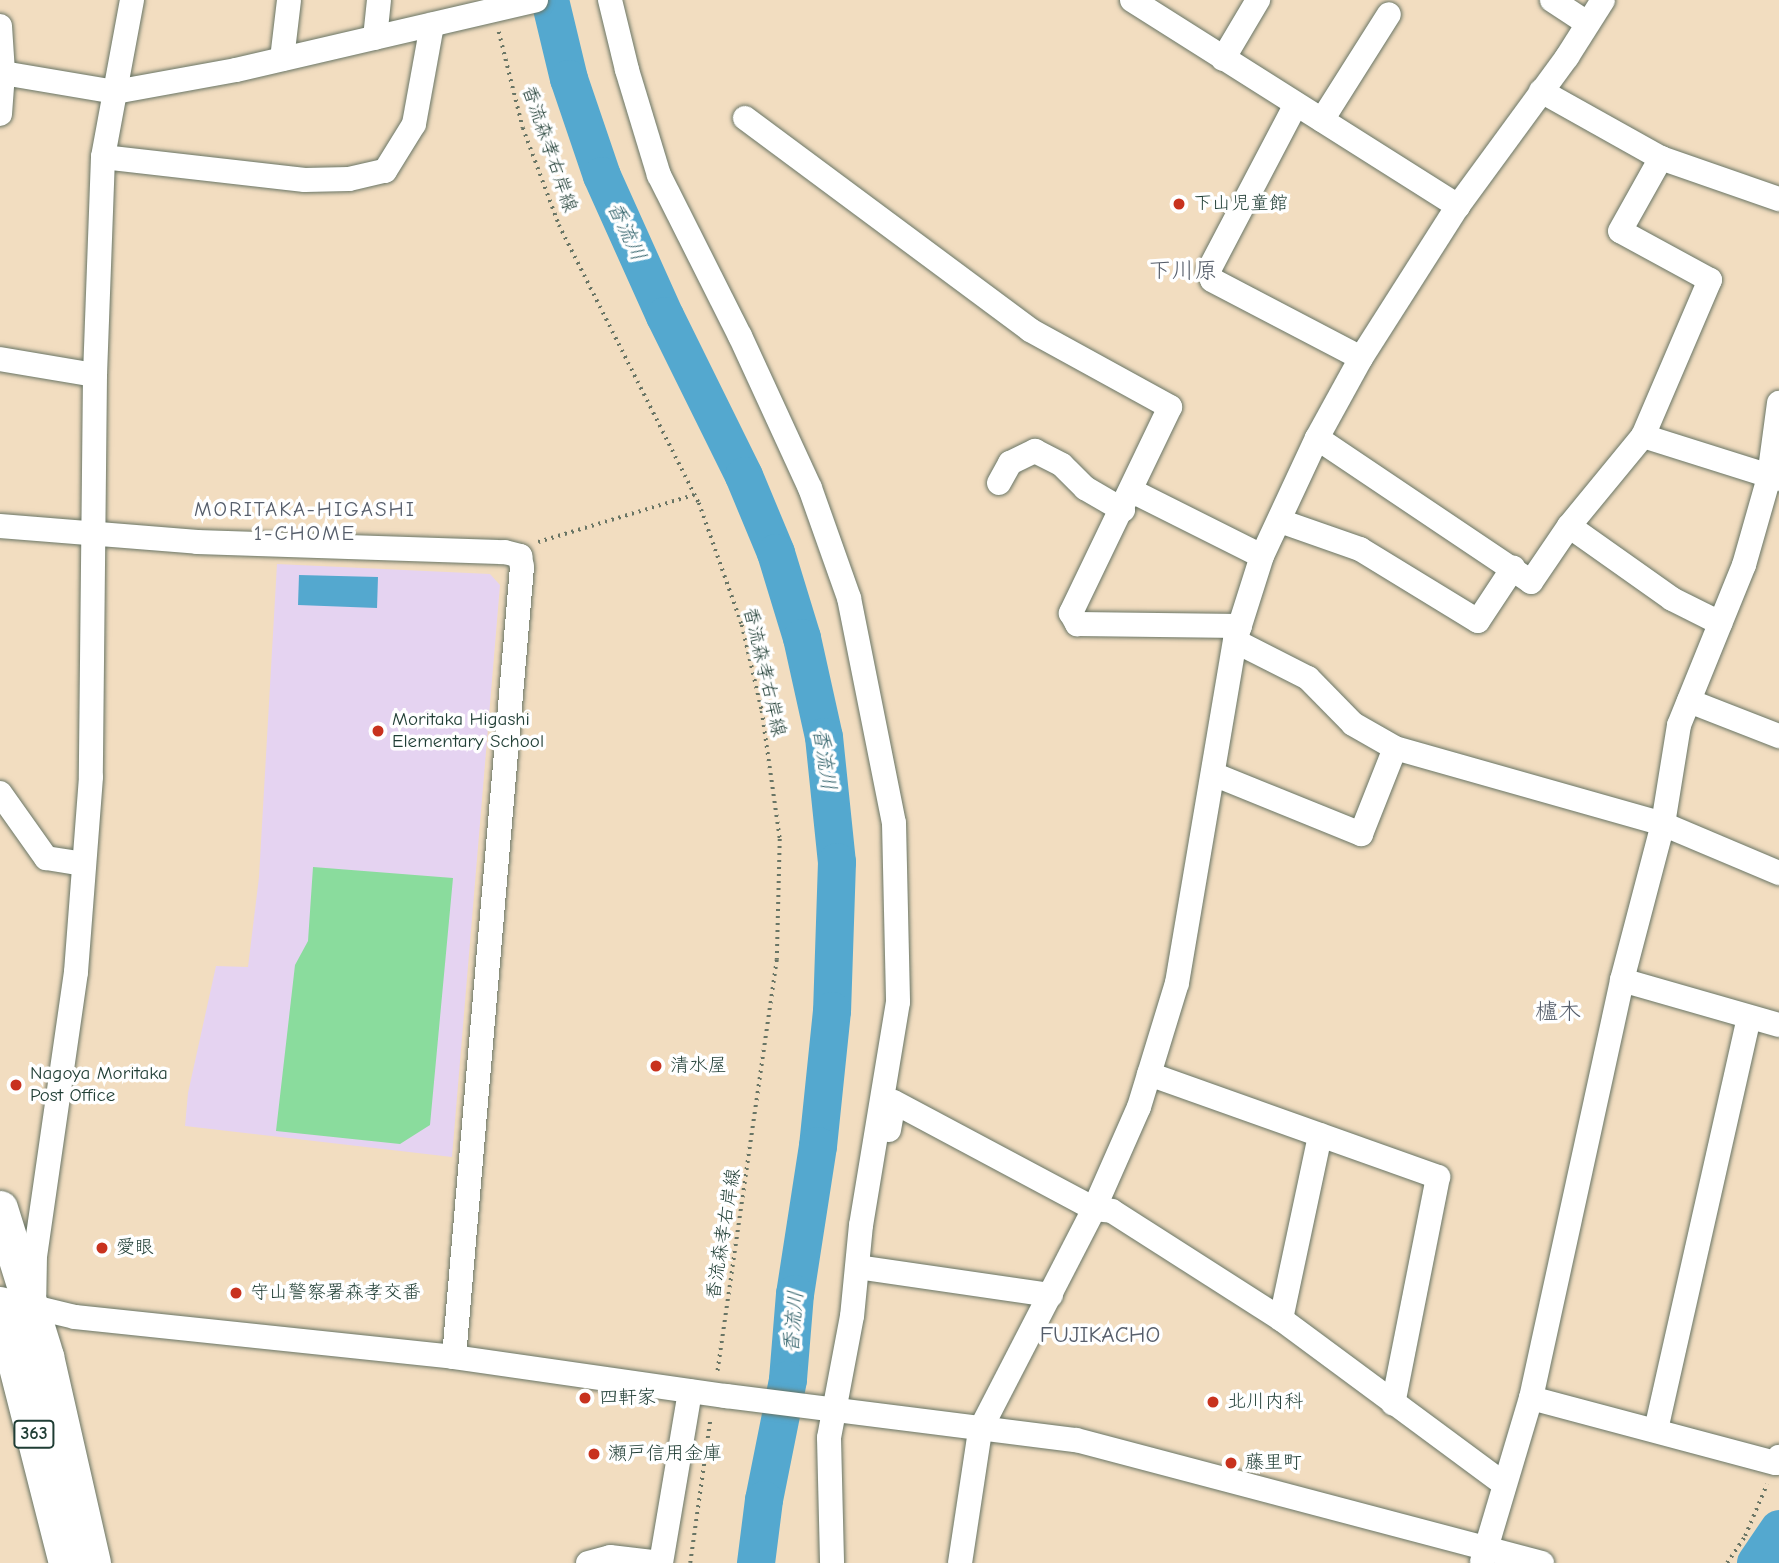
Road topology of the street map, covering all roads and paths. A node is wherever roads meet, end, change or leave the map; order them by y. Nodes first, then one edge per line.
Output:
1 (132, 0) edge
2 (289, 0) edge
3 (379, 0) edge
4 (536, 0) edge
5 (610, 0) edge
6 (1132, 0) edge
7 (1258, 0) edge
8 (1552, 0) edge
9 (1603, 0) edge
10 (501, 9) junction
11 (1389, 14) dead end
12 (1587, 23) junction
13 (432, 25) junction
14 (0, 26) edge
15 (375, 38) junction
16 (282, 59) junction
17 (1223, 59) junction
18 (4, 73) junction
19 (1541, 91) junction
20 (115, 92) junction
21 (1295, 106) junction
22 (0, 114) edge
23 (745, 118) dead end
24 (1322, 120) junction
25 (103, 157) junction
26 (1661, 158) junction
27 (1779, 200) edge
28 (1458, 206) junction
29 (1361, 358) junction
30 (0, 359) edge
31 (94, 375) junction
32 (1779, 402) edge
33 (1643, 436) junction
34 (1317, 438) junction
35 (1774, 478) edge
36 (999, 483) dead end
37 (694, 495) junction
38 (1127, 501) junction
39 (1280, 521) junction
40 (0, 526) edge
41 (1569, 526) junction
42 (93, 532) junction
43 (520, 556) junction
44 (1262, 556) junction
45 (1513, 568) junction
46 (1720, 623) junction
47 (1238, 634) junction
48 (1689, 701) junction
49 (1779, 736) edge
50 (1395, 748) junction
51 (1213, 774) junction
52 (0, 793) edge
53 (1663, 824) junction
54 (82, 864) junction
55 (1779, 873) edge
56 (1622, 980) junction
57 (1749, 1017) junction
58 (1779, 1025) edge
59 (1149, 1074) junction
60 (1320, 1135) junction
61 (0, 1208) edge
62 (1094, 1209) junction
63 (861, 1225) junction
64 (858, 1267) junction
65 (0, 1295) edge
66 (1051, 1295) junction
67 (0, 1304) edge
68 (34, 1309) junction
69 (1281, 1319) junction
70 (454, 1357) junction
71 (710, 1394) junction
72 (1531, 1398) junction
73 (1393, 1405) junction
74 (830, 1410) junction
75 (980, 1430) junction
76 (1656, 1430) junction
77 (1777, 1460) edge
78 (1503, 1483) junction
79 (1483, 1556) edge
80 (66, 1563) edge
81 (93, 1563) edge
82 (588, 1563) edge
83 (690, 1563) edge
84 (832, 1563) edge
85 (960, 1563) edge
86 (1542, 1563) edge
87 (1727, 1563) edge

1 - 20 street
2 - 16 street
3 - 15 street
4 - 10 street
5 - 63 street
6 - 17 street
7 - 17 street
8 - 12 street
9 - 12 street
10 - 13 street
10 - 37 path, 香流森孝右岸線
11 - 24 street
12 - 19 street
13 - 15 street
13 - 25 street
14 - 18 street
15 - 16 street
16 - 20 street
17 - 21 street
18 - 20 street
18 - 22 street
19 - 26 street
19 - 28 street
20 - 25 street
21 - 24 street
21 - 29 street
23 - 38 street
24 - 28 street
25 - 31 street
26 - 27 street
26 - 33 street
28 - 29 street
29 - 34 street
30 - 31 street
31 - 42 street
32 - 35 street
33 - 35 street
33 - 41 street
34 - 39 street
34 - 45 street
35 - 46 street
36 - 38 street
37 - 43 path
37 - 71 path, 香流森孝右岸線
38 - 44 street
38 - 47 street
39 - 44 street
39 - 45 street
40 - 42 street
41 - 45 street
41 - 46 street
42 - 43 street
42 - 54 street
43 - 70 street
44 - 47 street
46 - 48 street
47 - 50 street
47 - 51 street
48 - 49 street
48 - 53 street
50 - 51 street
50 - 53 street
51 - 59 street
52 - 54 street
53 - 55 street
53 - 56 street
54 - 68 street
56 - 57 street
56 - 72 street
57 - 58 street
57 - 76 street
59 - 60 street
59 - 62 street
60 - 69 street
60 - 73 street
61 - 68 highway, 363
62 - 63 street
62 - 66 street
62 - 69 street
63 - 64 street
64 - 66 street
64 - 74 street
65 - 68 street
66 - 75 street
67 - 80 highway, 363
68 - 70 street
68 - 81 highway, 363
69 - 73 street
70 - 71 street
71 - 74 street
71 - 82 street
71 - 83 path, 香流森孝右岸線
72 - 76 street
72 - 78 street
73 - 78 street
74 - 75 street
74 - 84 street
75 - 79 street
75 - 85 street
76 - 77 street
77 - 87 path
78 - 79 street
79 - 86 street

